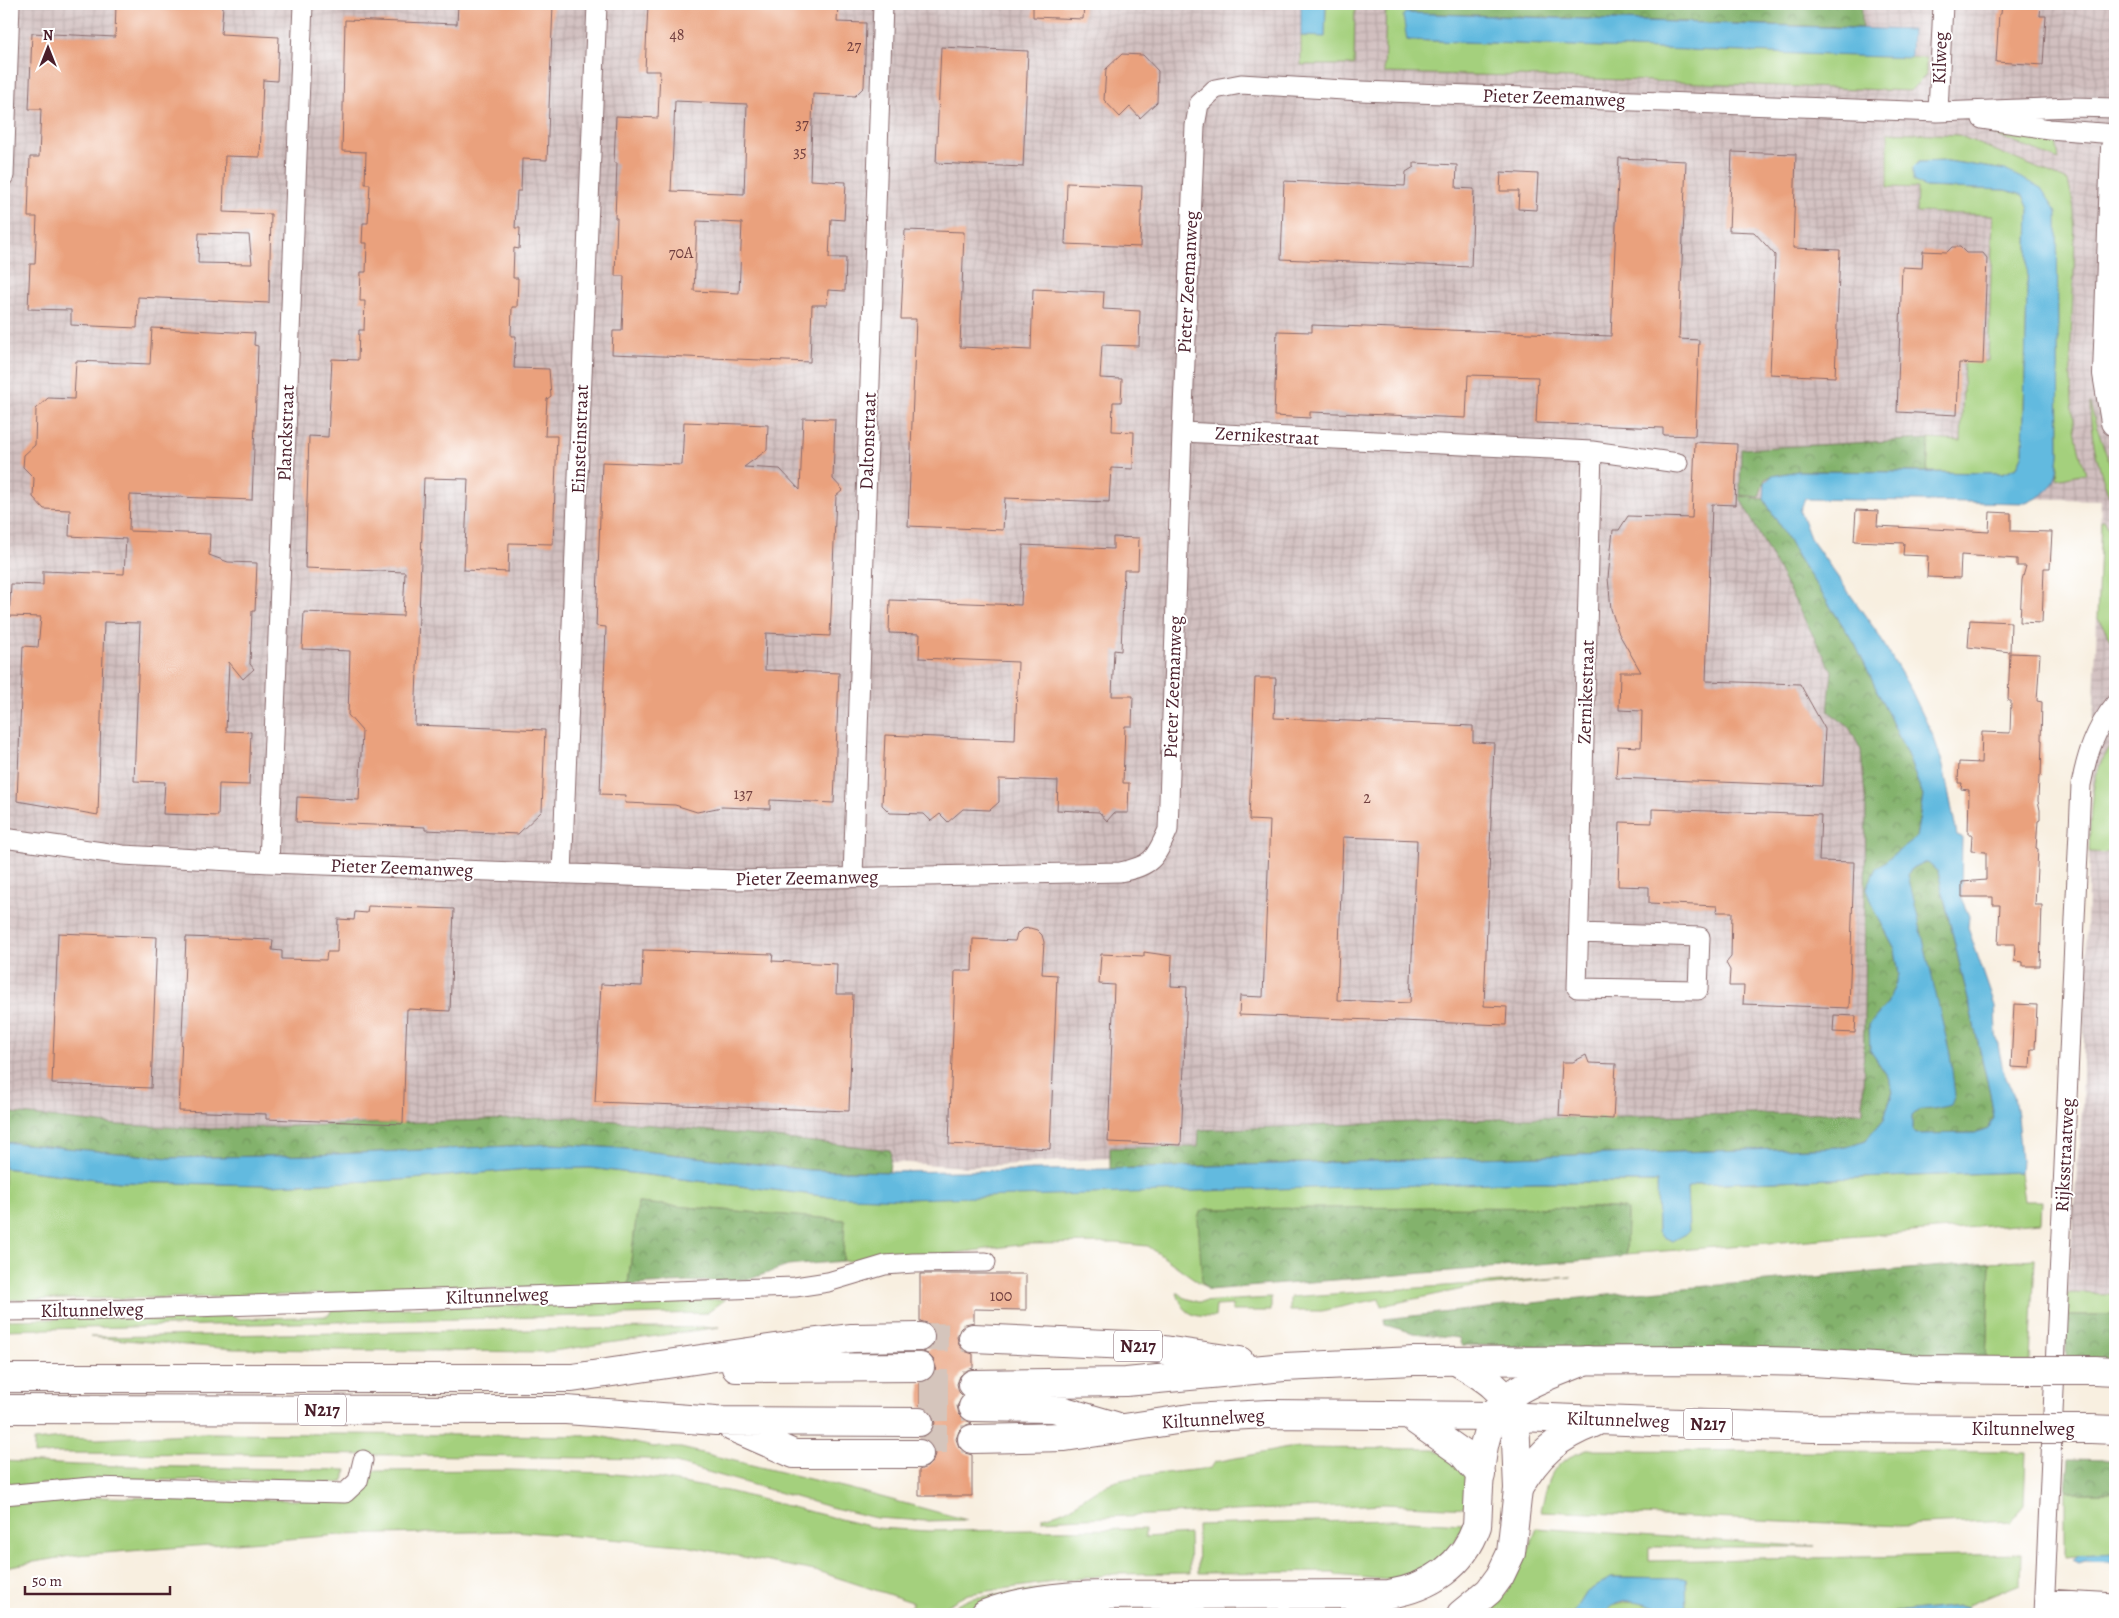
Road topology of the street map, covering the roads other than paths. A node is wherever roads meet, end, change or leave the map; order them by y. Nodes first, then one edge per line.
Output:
1 (10, 4) edge
2 (303, 4) edge
3 (597, 4) edge
4 (883, 4) edge
5 (1943, 4) edge
6 (2115, 108) edge
7 (1938, 112) junction
8 (2115, 134) edge
9 (2115, 148) edge
10 (4, 176) edge
11 (2115, 422) edge
12 (1182, 432) junction
13 (1592, 451) junction
14 (1678, 463) dead end
15 (2115, 704) edge
16 (4, 838) edge
17 (269, 863) junction
18 (562, 874) junction
19 (853, 877) junction
20 (1579, 932) junction
21 (986, 1262) dead end
22 (4, 1311) edge
23 (1587, 1360) junction
24 (1456, 1361) junction
25 (645, 1368) junction
26 (2104, 1370) edge
27 (4, 1378) edge
28 (920, 1395) junction
29 (4, 1410) edge
30 (1505, 1410) junction
31 (1408, 1415) junction
32 (1603, 1420) junction
33 (716, 1421) junction
34 (2103, 1430) edge
35 (363, 1460) dead end
36 (1481, 1475) junction
37 (1518, 1489) junction
38 (4, 1494) edge
39 (2115, 1603) edge
40 (2044, 1607) edge
41 (985, 1614) edge
42 (1461, 1614) edge

1 - 10 street
2 - 17 street, Planckstraat
3 - 18 street, Einsteinstraat
4 - 19 street, Daltonstraat
5 - 7 street, Kilweg
6 - 7 street, Pieter Zeemanweg
7 - 8 street, Pieter Zeemanweg
7 - 12 street, Pieter Zeemanweg
9 - 11 main road
12 - 13 street, Zernikestraat
12 - 19 street, Pieter Zeemanweg
13 - 14 street, Zernikestraat
13 - 20 street, Zernikestraat
15 - 40 street, Rijksstraatweg
16 - 17 street, Pieter Zeemanweg
17 - 18 street, Pieter Zeemanweg
18 - 19 street, Pieter Zeemanweg
20 - 20 street, Zernikestraat
21 - 22 street, Kiltunnelweg
23 - 24 main road, Kiltunnelweg / N217
23 - 26 main road, Kiltunnelweg / N217, bridge
23 - 30 main road
24 - 30 main road
24 - 31 main road, Kiltunnelweg / N217
25 - 27 main road, N217
25 - 28 main road, N217
25 - 28 main road, N217
28 - 33 main road, N217
28 - 33 main road, N217
29 - 33 main road, N217
30 - 31 main road, Kiltunnelweg / N217
30 - 32 main road, Kiltunnelweg / N217
30 - 36 main road
30 - 37 main road
31 - 36 main road
32 - 34 main road, Kiltunnelweg / N217, bridge
32 - 37 main road
35 - 38 street
36 - 41 main road
37 - 42 main road
39 - 40 street

